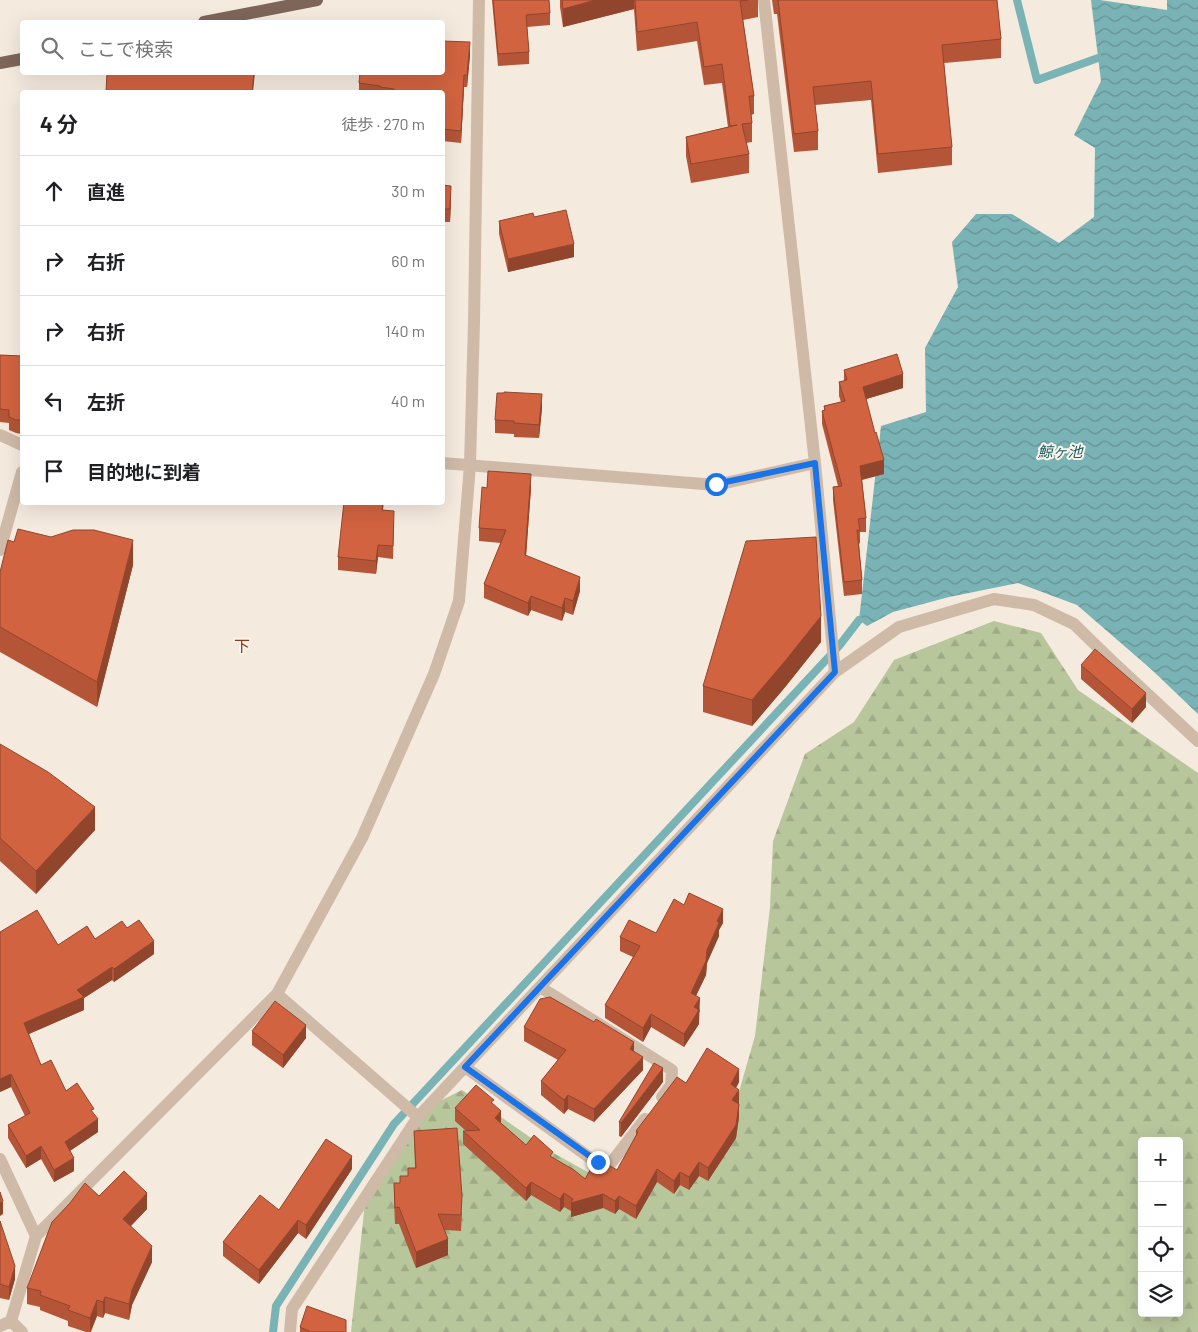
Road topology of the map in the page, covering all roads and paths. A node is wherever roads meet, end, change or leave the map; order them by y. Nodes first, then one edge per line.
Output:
1 (317, 0) edge
2 (479, 0) edge
3 (764, 0) edge
4 (214, 20) edge
5 (20, 59) edge
6 (0, 63) edge
7 (0, 435) edge
8 (20, 444) edge
9 (445, 463) edge
10 (815, 463) junction
11 (470, 465) junction
12 (20, 479) edge
13 (0, 550) edge
14 (835, 672) junction
15 (1198, 741) edge
16 (540, 987) junction
17 (277, 994) junction
18 (465, 1067) junction
19 (418, 1117) junction
20 (0, 1159) edge
21 (36, 1236) junction
22 (6, 1324) edge
23 (22, 1332) edge
24 (290, 1332) edge

1 - 4 main road
2 - 11 street
3 - 10 street
5 - 6 main road
7 - 8 street
9 - 11 street
10 - 11 street
10 - 14 street
11 - 17 street
12 - 13 street
14 - 15 street
14 - 16 street
16 - 18 street
16 - 18 street
17 - 19 street
17 - 21 street
18 - 19 street
19 - 24 street
20 - 21 street
21 - 22 street
22 - 23 street

